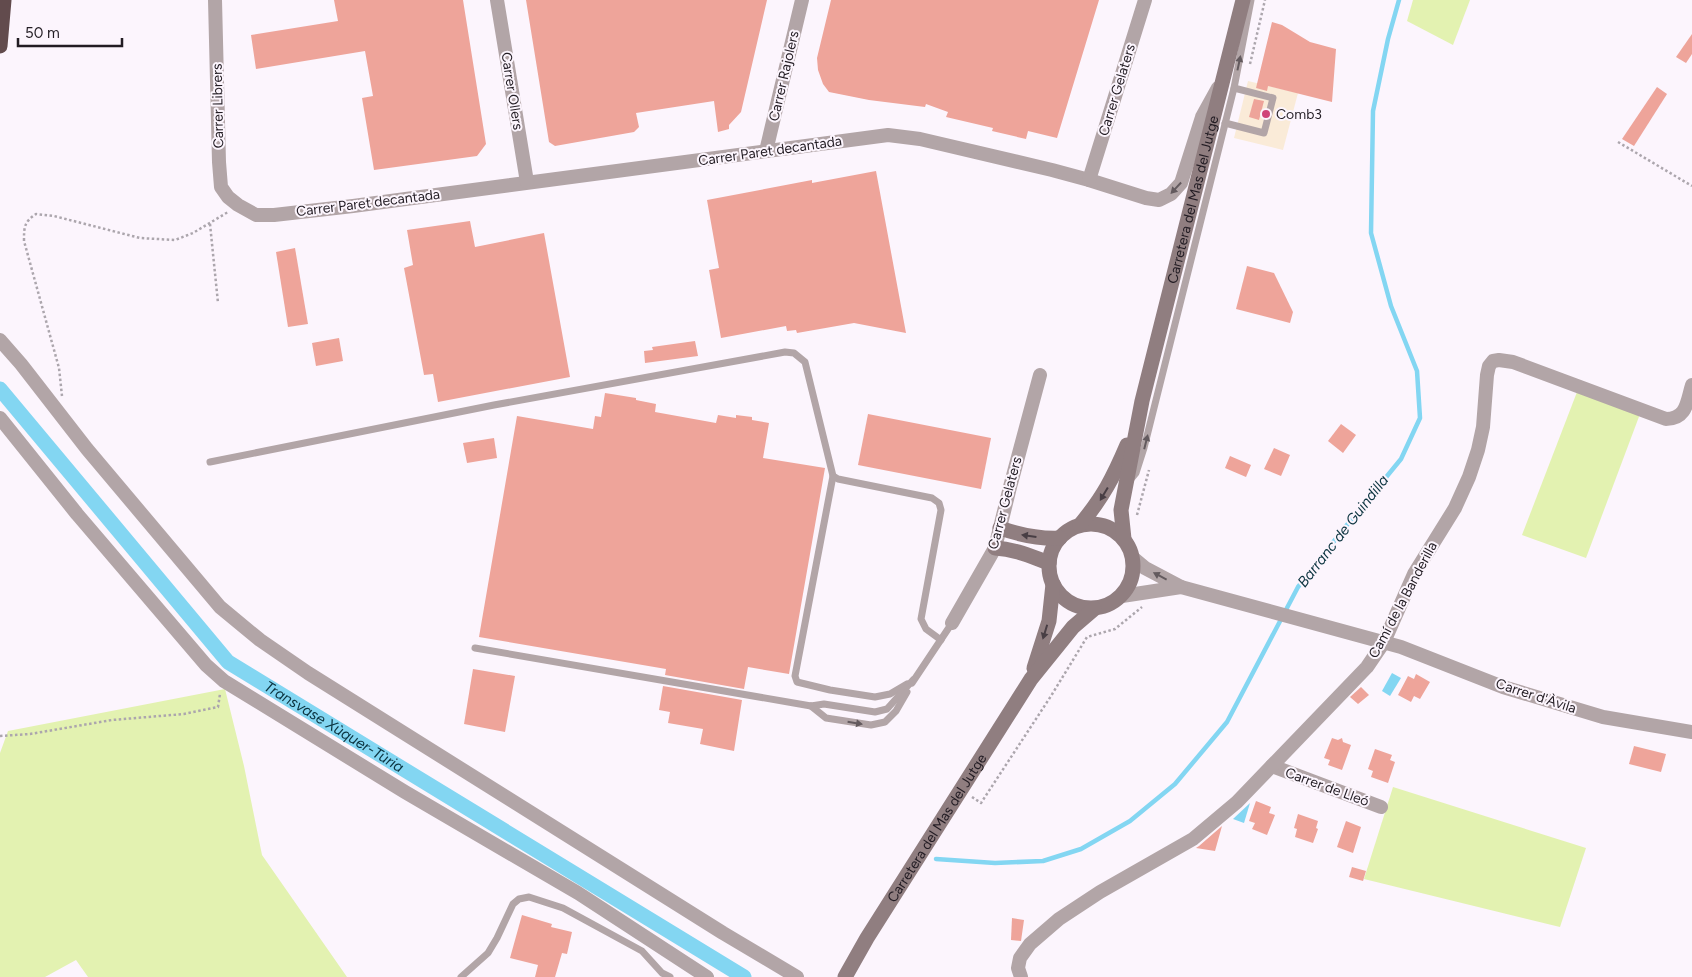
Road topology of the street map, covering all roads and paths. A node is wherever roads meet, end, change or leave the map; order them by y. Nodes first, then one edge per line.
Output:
1 (4, 0) edge
2 (215, 0) edge
3 (497, 0) edge
4 (802, 0) edge
5 (1145, 0) edge
6 (1244, 0) edge
7 (1251, 0) edge
8 (0, 46) edge
9 (1228, 84) junction
10 (1225, 123) junction
11 (1618, 142) dead end
12 (766, 151) junction
13 (1089, 180) junction
14 (528, 182) junction
15 (1692, 186) edge
16 (238, 205) junction
17 (210, 224) junction
18 (218, 303) dead end
19 (0, 340) edge
20 (1040, 375) dead end
21 (1692, 385) edge
22 (1142, 401) junction
23 (60, 415) junction
24 (0, 418) edge
25 (210, 462) dead end
26 (833, 476) junction
27 (1126, 485) junction
28 (1080, 525) junction
29 (1000, 528) junction
30 (1060, 538) junction
31 (1124, 539) junction
32 (995, 548) junction
33 (1133, 558) junction
34 (1049, 563) junction
35 (1053, 584) junction
36 (1181, 587) junction
37 (1122, 596) junction
38 (1094, 609) junction
39 (952, 623) joint
40 (941, 640) junction
41 (1384, 642) junction
42 (475, 648) dead end
43 (1031, 679) junction
44 (913, 680) junction
45 (224, 681) junction
46 (811, 706) junction
47 (1692, 732) edge
48 (0, 736) edge
49 (1272, 766) junction
50 (1381, 807) dead end
51 (461, 977) edge
52 (670, 977) edge
53 (707, 977) edge
54 (797, 977) edge
55 (844, 977) edge
56 (1021, 977) edge

1 - 8 highway
2 - 16 street, Carrer Librers
3 - 14 street, Carrer Ollers
4 - 12 street, Carrer Rajolers
5 - 13 street, Carrer Gelaters
6 - 9 street, Carretera del Mas del Jutge
9 -> 7 lane
9 - 10 lane
9 - 10 lane
9 -> 13 street, Carrer Paret decantada
9 - 22 street, Carretera del Mas del Jutge
27 -> 10 lane
11 - 15 path
12 - 13 street, Carrer Paret decantada
12 - 14 street, Carrer Paret decantada
14 - 16 street, Carrer Paret decantada
16 - 17 path
17 - 18 path
17 - 23 path
19 - 23 street
20 - 29 street, Carrer Gelaters
21 - 41 street, Camí de la Banderilla
22 - 27 street, Carretera del Mas del Jutge
22 -> 28 street, Carretera del Mas del Jutge
23 - 54 street
24 - 45 street
25 - 26 lane
26 - 40 lane
26 - 44 lane
27 - 31 street, Carretera del Mas del Jutge
28 - 30 street
28 - 31 street
30 -> 29 street
29 - 32 street, Carrer Gelaters
30 - 34 street
31 - 33 street
32 - 34 street
32 - 39 street, Carrer Gelaters
36 -> 33 street
33 - 37 street
34 - 35 street
35 - 38 street
35 -> 43 street, Carretera del Mas del Jutge
36 - 37 street
36 - 41 street, Carrer d'Àvila
37 - 38 street
38 - 43 street, Carretera del Mas del Jutge
39 - 40 lane
40 - 44 lane
41 - 47 street, Carrer d'Àvila
41 - 49 street, Camí de la Banderilla
42 - 46 lane
43 - 55 street, Carretera del Mas del Jutge
44 - 46 lane
46 -> 44 lane
45 - 48 path
45 - 53 street
49 - 50 street, Carrer de Lleó
49 - 56 street, Camí de la Banderilla
51 - 52 lane

